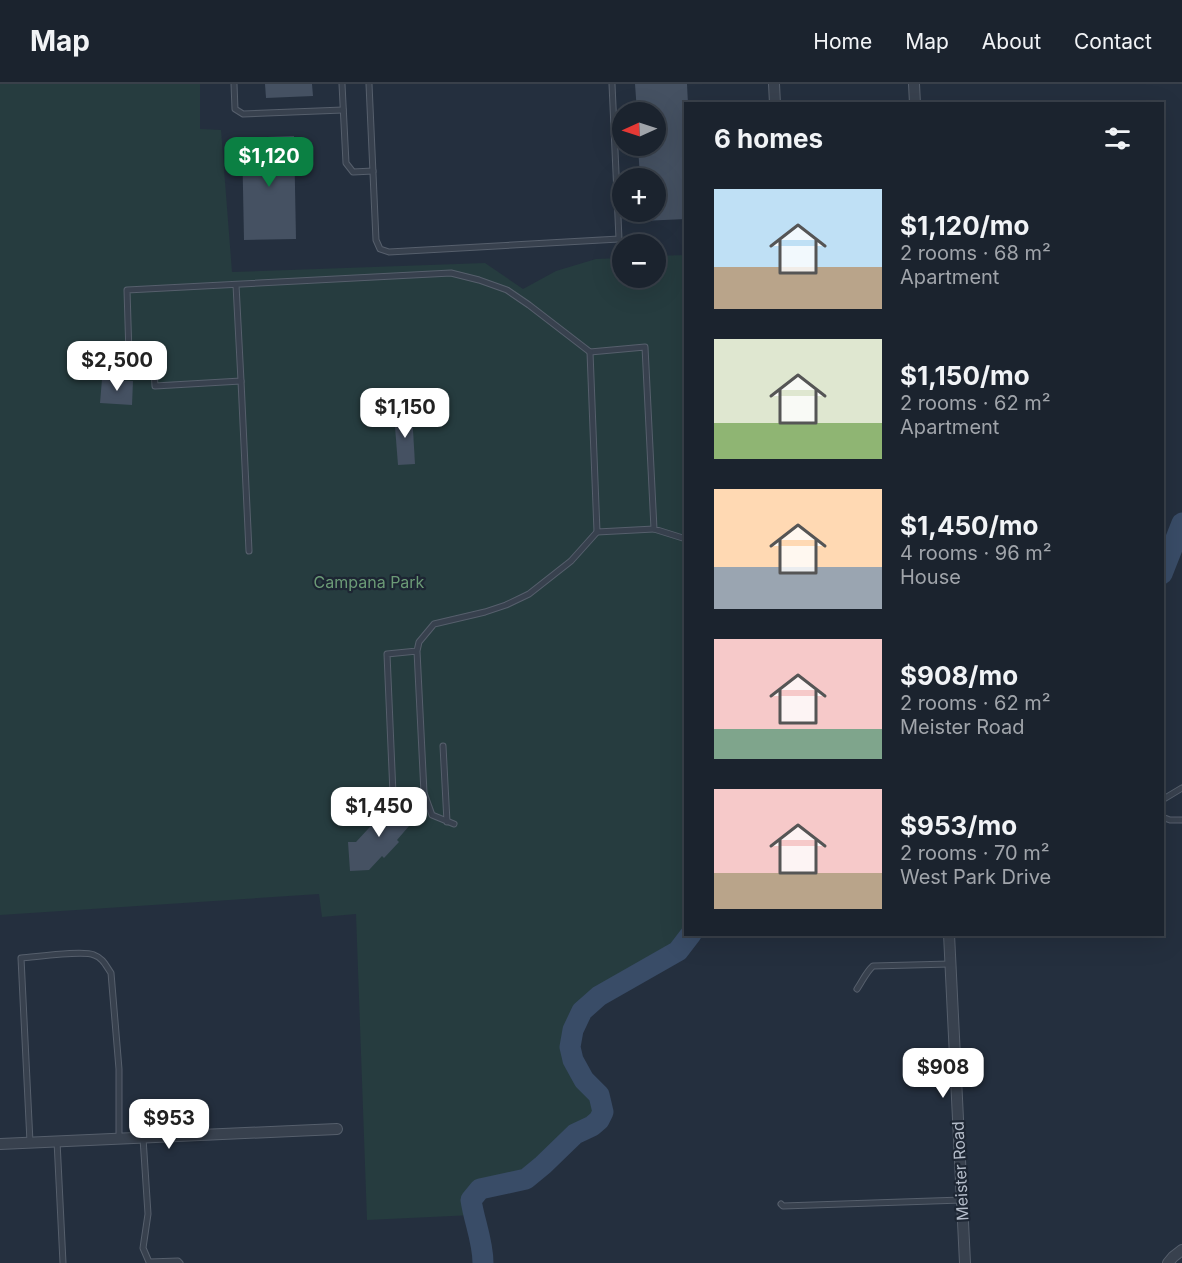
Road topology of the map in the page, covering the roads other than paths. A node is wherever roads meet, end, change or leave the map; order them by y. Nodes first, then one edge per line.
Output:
1 (234, 84) edge
2 (342, 84) edge
3 (369, 84) edge
4 (612, 84) edge
5 (774, 84) edge
6 (914, 84) edge
7 (775, 102) edge
8 (915, 102) edge
9 (343, 110) junction
10 (373, 171) junction
11 (236, 285) junction
12 (590, 352) junction
13 (241, 381) junction
14 (654, 529) junction
15 (597, 532) junction
16 (684, 538) edge
17 (249, 551) dead end
18 (417, 651) junction
19 (443, 746) dead end
20 (1180, 790) edge
21 (424, 793) junction
22 (1164, 799) edge
23 (1164, 818) edge
24 (1182, 820) edge
25 (447, 822) junction
26 (454, 825) dead end
27 (949, 936) edge
28 (950, 964) junction
29 (857, 989) dead end
30 (337, 1129) dead end
31 (143, 1137) junction
32 (119, 1138) junction
33 (57, 1141) junction
34 (30, 1142) junction
35 (0, 1144) edge
36 (962, 1200) junction
37 (781, 1204) dead end
38 (1182, 1250) edge
39 (63, 1263) edge
40 (180, 1263) edge
41 (965, 1263) edge
42 (1168, 1263) edge

1 - 9 lane
2 - 9 lane
3 - 10 lane
4 - 10 lane
5 - 7 street
6 - 8 street
9 - 10 lane
11 - 12 lane
11 - 13 lane
11 - 13 lane
12 - 14 lane
12 - 15 lane
13 - 17 lane
14 - 15 lane
14 - 16 lane
15 - 18 lane
18 - 21 lane
18 - 21 lane
19 - 25 lane
20 - 22 lane
21 - 25 lane
23 - 24 lane
25 - 26 lane
27 - 28 street, Meister Road
28 - 29 lane
28 - 36 street, Meister Road
30 - 31 street
31 - 32 street
31 - 40 lane
32 - 33 street
32 - 34 lane
33 - 34 street
33 - 39 lane
34 - 35 street
36 - 37 lane
36 - 41 street, Meister Road
38 - 42 street

